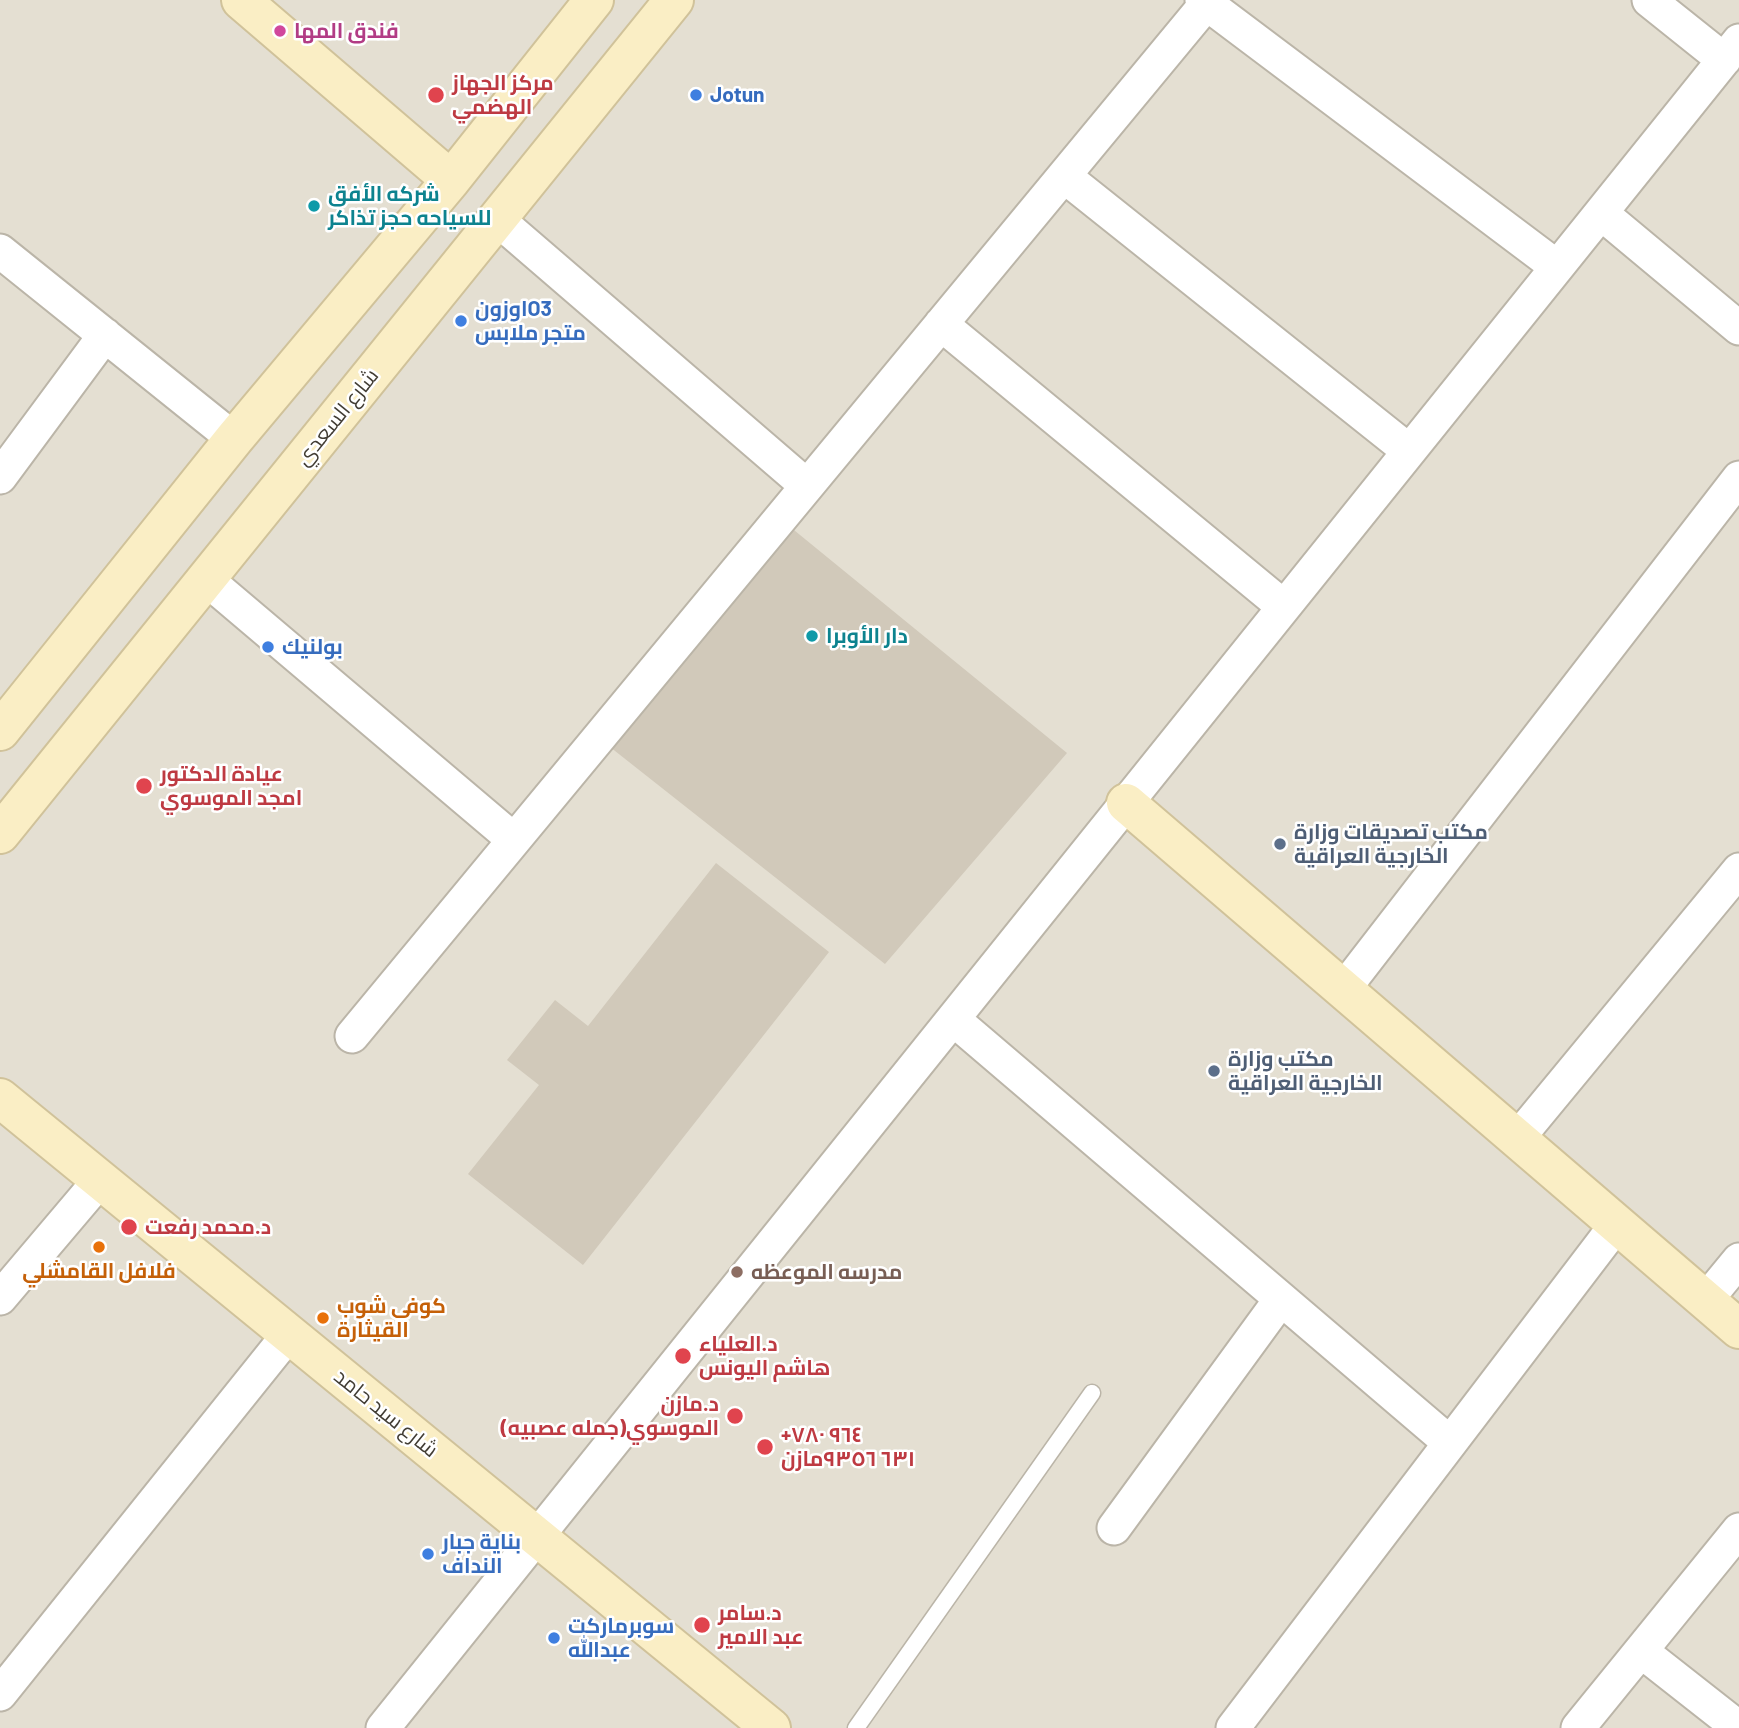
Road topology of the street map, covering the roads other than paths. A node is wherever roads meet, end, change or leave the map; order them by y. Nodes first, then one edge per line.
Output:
1 (241, 0) edge
2 (594, 0) edge
3 (674, 0) edge
4 (1649, 0) edge
5 (1205, 2) edge
6 (1731, 50) edge
7 (1064, 176) junction
8 (451, 180) junction
9 (1601, 213) junction
10 (497, 219) junction
11 (0, 251) edge
12 (1557, 267) junction
13 (942, 324) junction
14 (1739, 328) edge
15 (105, 335) junction
16 (234, 439) junction
17 (1409, 451) junction
18 (0, 477) edge
19 (1739, 478) edge
20 (807, 486) junction
21 (206, 579) junction
22 (1284, 607) junction
23 (0, 731) edge
24 (1126, 803) junction
25 (0, 834) edge
26 (514, 840) junction
27 (1739, 870) edge
28 (1343, 990) junction
29 (953, 1019) junction
30 (352, 1036) dead end
31 (0, 1098) edge
32 (1517, 1139) junction
33 (100, 1180) junction
34 (1617, 1224) junction
35 (1739, 1260) edge
36 (0, 1298) edge
37 (1280, 1299) junction
38 (1706, 1300) junction
39 (1739, 1329) edge
40 (289, 1334) junction
41 (1092, 1393) dead end
42 (1450, 1443) junction
43 (1114, 1528) dead end
44 (1739, 1530) edge
45 (536, 1536) junction
46 (1641, 1651) junction
47 (0, 1695) edge
48 (383, 1728) edge
49 (771, 1728) edge
50 (856, 1728) edge
51 (1233, 1728) edge
52 (1578, 1728) edge
53 (1739, 1728) edge

1 - 8 street
2 - 8 street
3 - 10 street, شارع السعدي
4 - 6 street
5 - 7 street
5 - 12 street
6 - 9 street
7 - 13 street
7 - 17 street
8 - 16 street
9 - 12 street
9 - 14 street
10 - 20 street
10 - 21 street, شارع السعدي
11 - 15 street
12 - 17 street
13 - 20 street
13 - 22 street
15 - 16 street
15 - 18 street
16 - 23 street
17 - 22 street
19 - 28 street
20 - 26 street
21 - 25 street, شارع السعدي
21 - 26 street
22 - 24 street
24 - 28 street
24 - 29 street
26 - 30 street
27 - 32 street
28 - 32 street
29 - 37 street
29 - 45 street
31 - 33 street, شارع سيد حامد
32 - 34 street
33 - 36 street
33 - 40 street, شارع سيد حامد
34 - 38 street
34 - 42 street
35 - 38 street
37 - 42 street
37 - 43 street
38 - 39 street
40 - 45 street, شارع سيد حامد
40 - 47 street
41 - 50 lane
42 - 51 street
44 - 46 street
45 - 48 street
45 - 49 street, شارع سيد حامد
46 - 52 street
46 - 53 street

